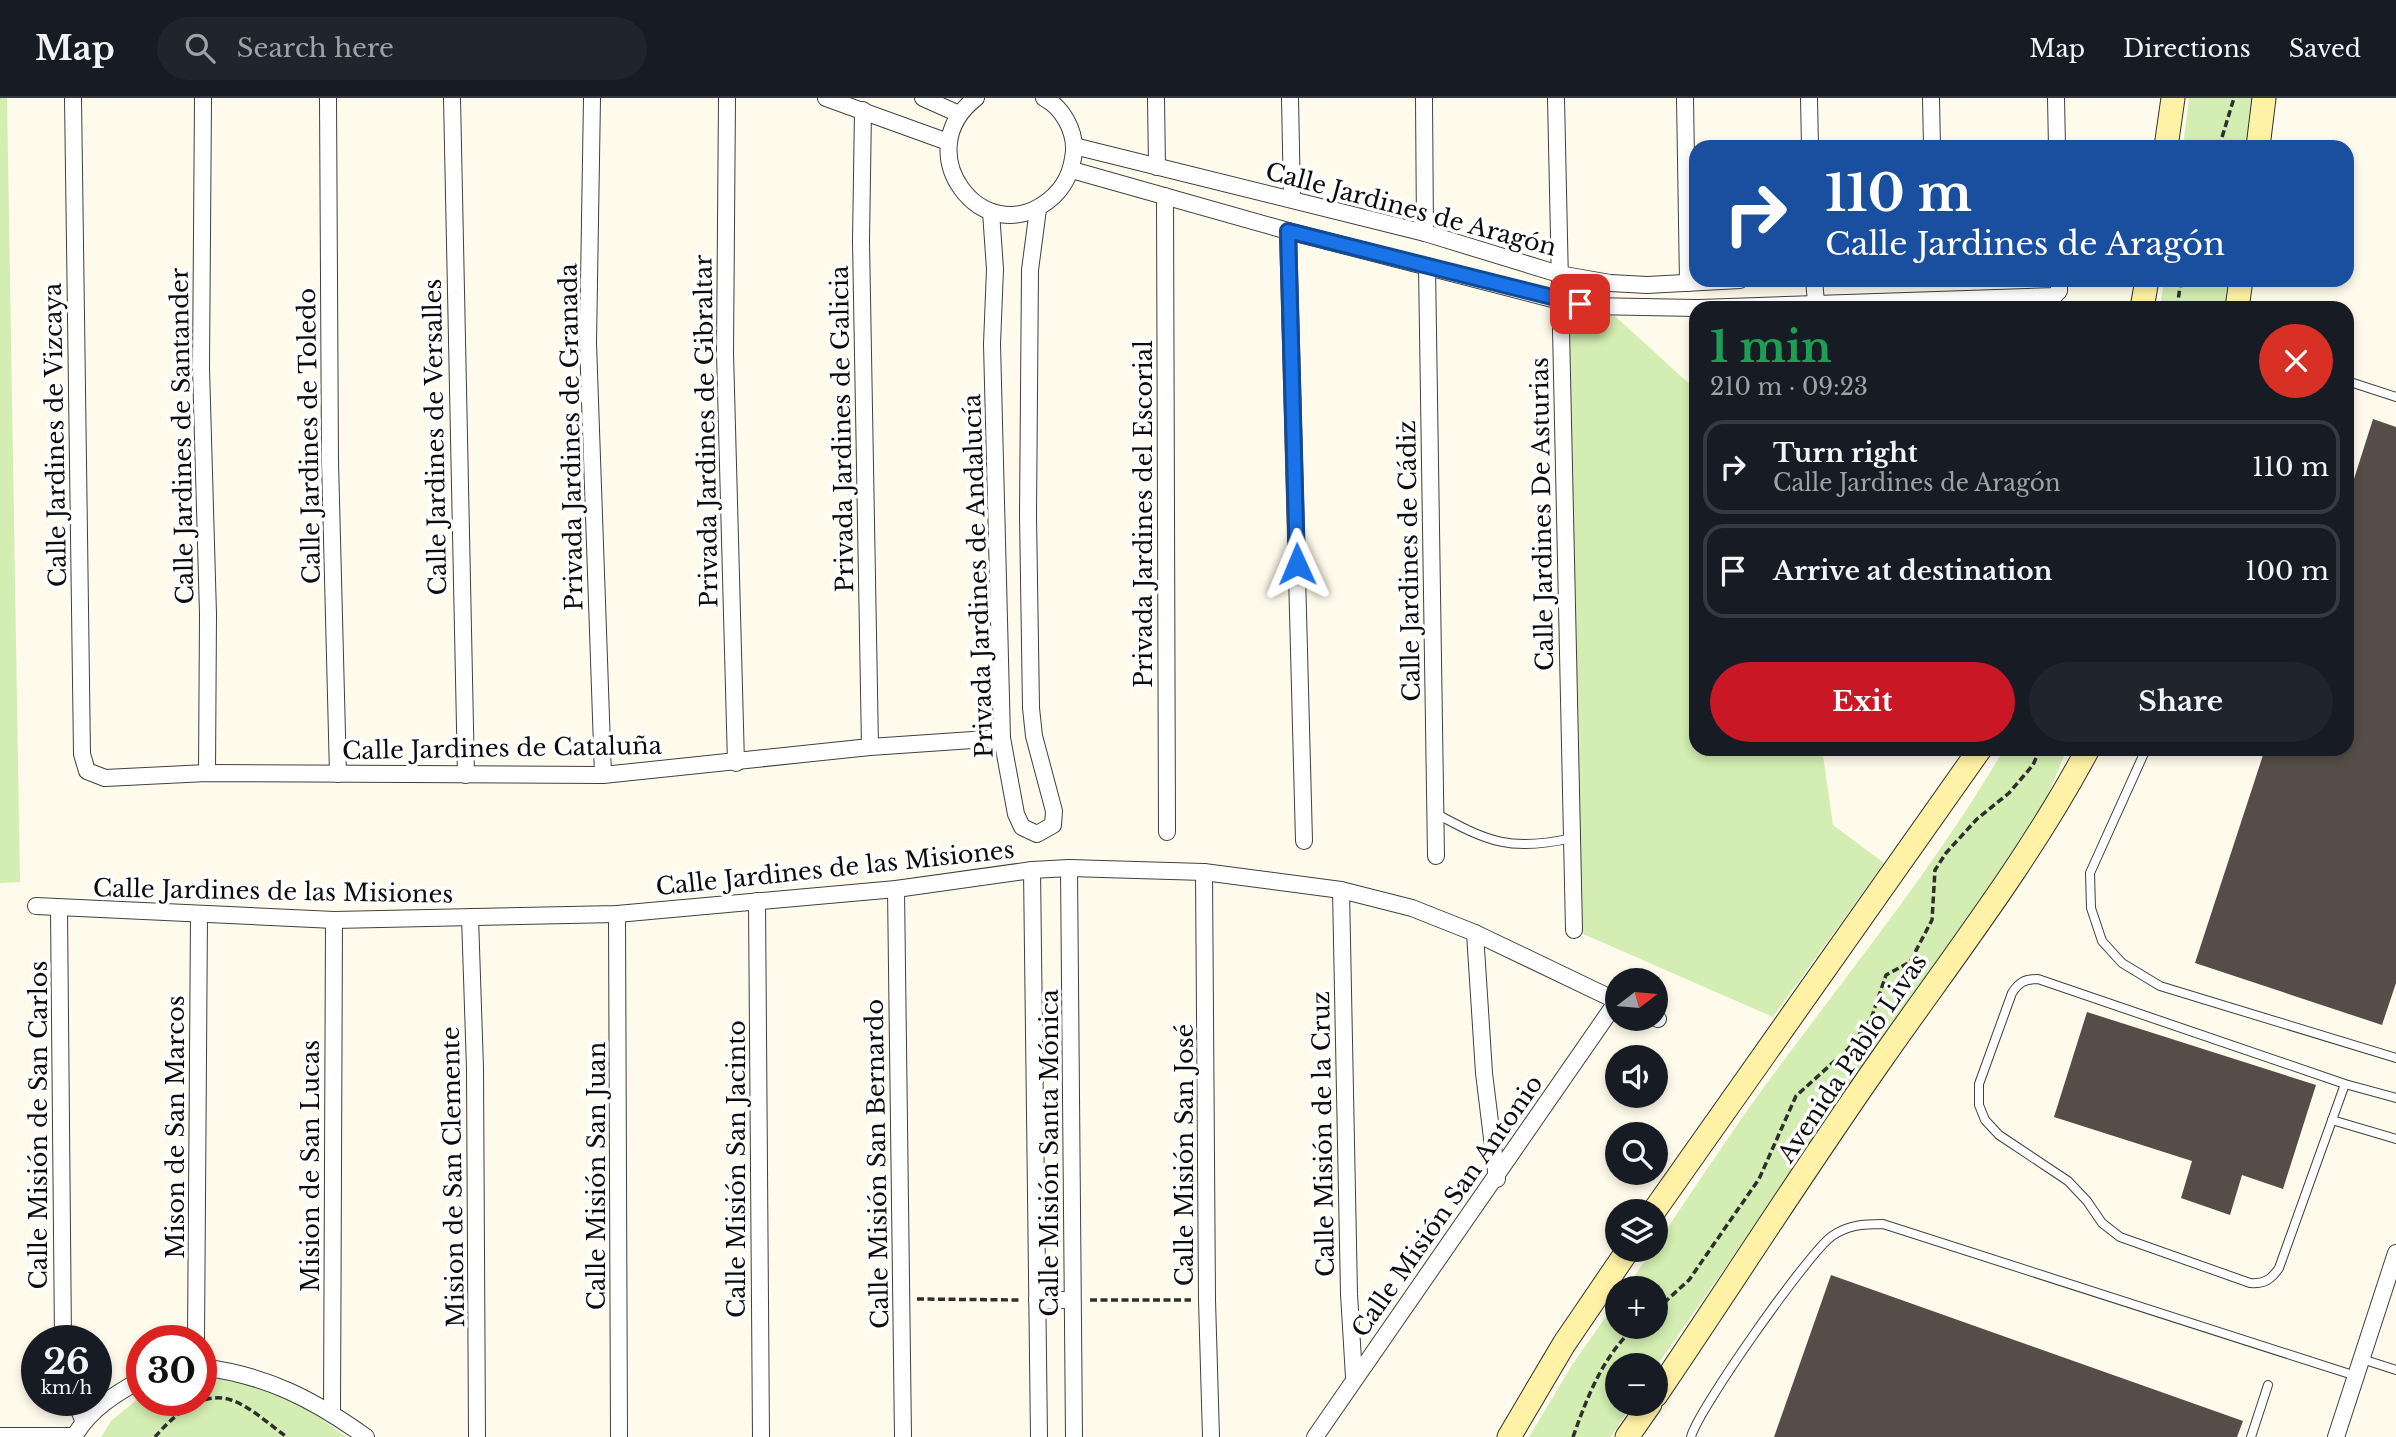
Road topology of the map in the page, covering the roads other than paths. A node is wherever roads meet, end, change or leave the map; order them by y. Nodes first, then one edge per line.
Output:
1 (73, 98) edge
2 (203, 98) edge
3 (328, 98) edge
4 (452, 98) edge
5 (592, 98) edge
6 (727, 98) edge
7 (826, 98) edge
8 (923, 98) edge
9 (976, 98) edge
10 (1044, 98) edge
11 (1156, 98) edge
12 (1290, 98) edge
13 (1424, 98) edge
14 (1556, 98) edge
15 (1685, 98) edge
16 (1809, 98) edge
17 (1931, 98) edge
18 (2056, 98) edge
19 (2173, 98) edge
20 (2264, 98) edge
21 (863, 110) junction
22 (959, 114) junction
23 (1810, 140) edge
24 (1932, 140) edge
25 (2057, 140) edge
26 (2167, 140) edge
27 (2259, 140) edge
28 (948, 142) junction
29 (1074, 146) junction
30 (1157, 167) junction
31 (1072, 170) junction
32 (1165, 196) junction
33 (1292, 198) junction
34 (1038, 209) junction
35 (990, 212) junction
36 (1288, 231) junction
37 (1425, 233) junction
38 (1427, 266) junction
39 (1559, 274) junction
40 (1688, 283) joint
41 (2058, 287) edge
42 (1560, 301) junction
43 (1856, 301) edge
44 (1689, 308) edge
45 (2354, 383) edge
46 (2396, 397) edge
47 (1002, 738) junction
48 (870, 747) junction
49 (1975, 756) edge
50 (2084, 756) edge
51 (2143, 756) edge
52 (736, 763) junction
53 (87, 771) joint
54 (207, 773) junction
55 (338, 774) junction
56 (466, 775) junction
57 (603, 775) junction
58 (1435, 813) junction
59 (1167, 832) dead end
60 (1572, 838) junction
61 (1304, 841) dead end
62 (1436, 856) dead end
63 (1069, 868) junction
64 (1032, 870) junction
65 (1204, 872) junction
66 (896, 890) junction
67 (1341, 890) junction
68 (757, 901) junction
69 (36, 906) dead end
70 (60, 909) junction
71 (617, 914) junction
72 (199, 915) junction
73 (470, 918) junction
74 (334, 920) junction
75 (1574, 930) dead end
76 (1475, 933) junction
77 (1605, 995) edge
78 (1605, 1019) edge
79 (2396, 1058) edge
80 (2345, 1084) junction
81 (2396, 1098) edge
82 (2333, 1120) junction
83 (2396, 1139) edge
84 (1497, 1179) junction
85 (1662, 1199) edge
86 (2396, 1253) edge
87 (1620, 1262) edge
88 (1037, 1300) junction
89 (1072, 1300) junction
90 (62, 1325) edge
91 (196, 1325) edge
92 (2362, 1359) junction
93 (217, 1369) edge
94 (2396, 1370) edge
95 (2356, 1376) junction
96 (1354, 1377) junction
97 (1668, 1377) edge
98 (2268, 1385) dead end
99 (126, 1390) edge
100 (332, 1413) junction
101 (81, 1416) edge
102 (1642, 1416) edge
103 (83, 1420) junction
104 (0, 1436) edge
105 (75, 1436) edge
106 (366, 1437) edge
107 (477, 1437) edge
108 (619, 1437) edge
109 (761, 1437) edge
110 (903, 1437) edge
111 (1039, 1437) edge
112 (1074, 1437) edge
113 (1211, 1437) edge
114 (1315, 1437) edge
115 (1509, 1437) edge
116 (1627, 1437) edge
117 (1691, 1437) edge
118 (2250, 1437) edge
119 (2336, 1437) edge

1 - 53 street, Calle Jardines de Vizcaya
2 - 54 street, Calle Jardines de Santander
3 - 55 street, Calle Jardines de Toledo
4 - 56 street, Calle Jardines de Versalles
5 - 57 street, Privada Jardines de Granada
6 - 52 street, Privada Jardines de Gibraltar
7 - 21 street
8 - 22 street
9 - 22 street
10 - 29 street
11 - 30 street
12 - 33 street
13 - 37 street
14 - 39 street, Calle Jardines De Asturias
15 - 40 street
16 - 23 street
17 - 24 street
18 - 25 street
19 - 26 main road
20 - 27 main road
21 - 28 street
21 - 48 street, Privada Jardines de Galicia
22 - 28 street
28 - 35 street
29 - 30 street, Calle Jardines de Aragón
29 - 31 street
30 - 33 street, Calle Jardines de Aragón
31 - 32 street, Calle Jardines de Aragón
31 - 34 street
32 - 36 street, Calle Jardines de Aragón
32 - 59 street, Privada Jardines del Escorial
33 - 37 street, Calle Jardines de Aragón
34 - 35 street
34 - 47 street, Privada Jardines de Andalucía
35 - 47 street, Privada Jardines de Andalucía
36 - 38 street, Calle Jardines de Aragón
36 - 61 street
37 - 39 street, Calle Jardines de Aragón
38 - 42 street, Calle Jardines de Aragón
38 - 58 street, Calle Jardines de Cádiz
39 - 40 street, Calle Jardines de Aragón
39 - 42 street, Calle Jardines De Asturias
41 - 43 street, Calle Jardines de Aragón
42 - 44 street, Calle Jardines de Aragón
42 - 60 street, Calle Jardines De Asturias
45 - 46 lane
47 - 48 street, Calle Jardines de Cataluña
48 - 52 street, Calle Jardines de Cataluña
49 - 85 main road
50 - 97 main road, Avenida Pablo Livas
51 - 79 lane
52 - 57 street, Calle Jardines de Cataluña
53 - 54 street, Calle Jardines de Cataluña
54 - 55 street, Calle Jardines de Cataluña
55 - 56 street, Calle Jardines de Cataluña
56 - 57 street, Calle Jardines de Cataluña
58 - 60 lane
58 - 62 street, Calle Jardines de Cádiz
60 - 75 street, Calle Jardines De Asturias
63 - 64 street, Calle Jardines de las Misiones
63 - 65 street, Calle Jardines de las Misiones
63 - 89 street, Calle Misión Santa Mónica
64 - 66 street, Calle Jardines de las Misiones
64 - 88 street, Calle Misión Santa Mónica
65 - 67 street, Calle Jardines de las Misiones
65 - 113 street, Calle Misión San José
66 - 68 street, Calle Jardines de las Misiones
66 - 110 street, Calle Misión San Bernardo
67 - 76 street, Calle Jardines de las Misiones
67 - 96 street, Calle Misión de la Cruz
68 - 71 street, Calle Jardines de las Misiones
68 - 109 street, Calle Misión San Jacinto
69 - 70 street, Calle Jardines de las Misiones
70 - 72 street, Calle Jardines de las Misiones
70 - 90 street, Calle Misión de San Carlos
71 - 73 street, Calle Jardines de las Misiones
71 - 108 street, Calle Misión San Juan
72 - 74 street, Calle Jardines de las Misiones
72 - 91 street, Mison de San Marcos
73 - 74 street, Calle Jardines de las Misiones
73 - 107 street, Mision de San Clemente
74 - 100 street, Mision de San Lucas
76 - 77 street, Calle Jardines de las Misiones
76 - 84 street
78 - 84 street, Calle Misión San Antonio
80 - 81 lane
80 - 82 lane
80 - 82 lane
82 - 83 lane
84 - 96 street, Calle Misión San Antonio
86 - 92 street
87 - 115 main road
88 - 89 street
88 - 111 street, Calle Misión Santa Mónica
89 - 112 street, Calle Misión Santa Mónica
92 - 94 lane
92 - 95 street
93 - 100 street
95 - 117 lane
95 - 119 street
96 - 114 street, Calle Misión San Antonio
98 - 118 lane
99 - 103 street
100 - 106 street
101 - 103 street
102 - 116 main road
103 - 105 street
104 - 105 street

